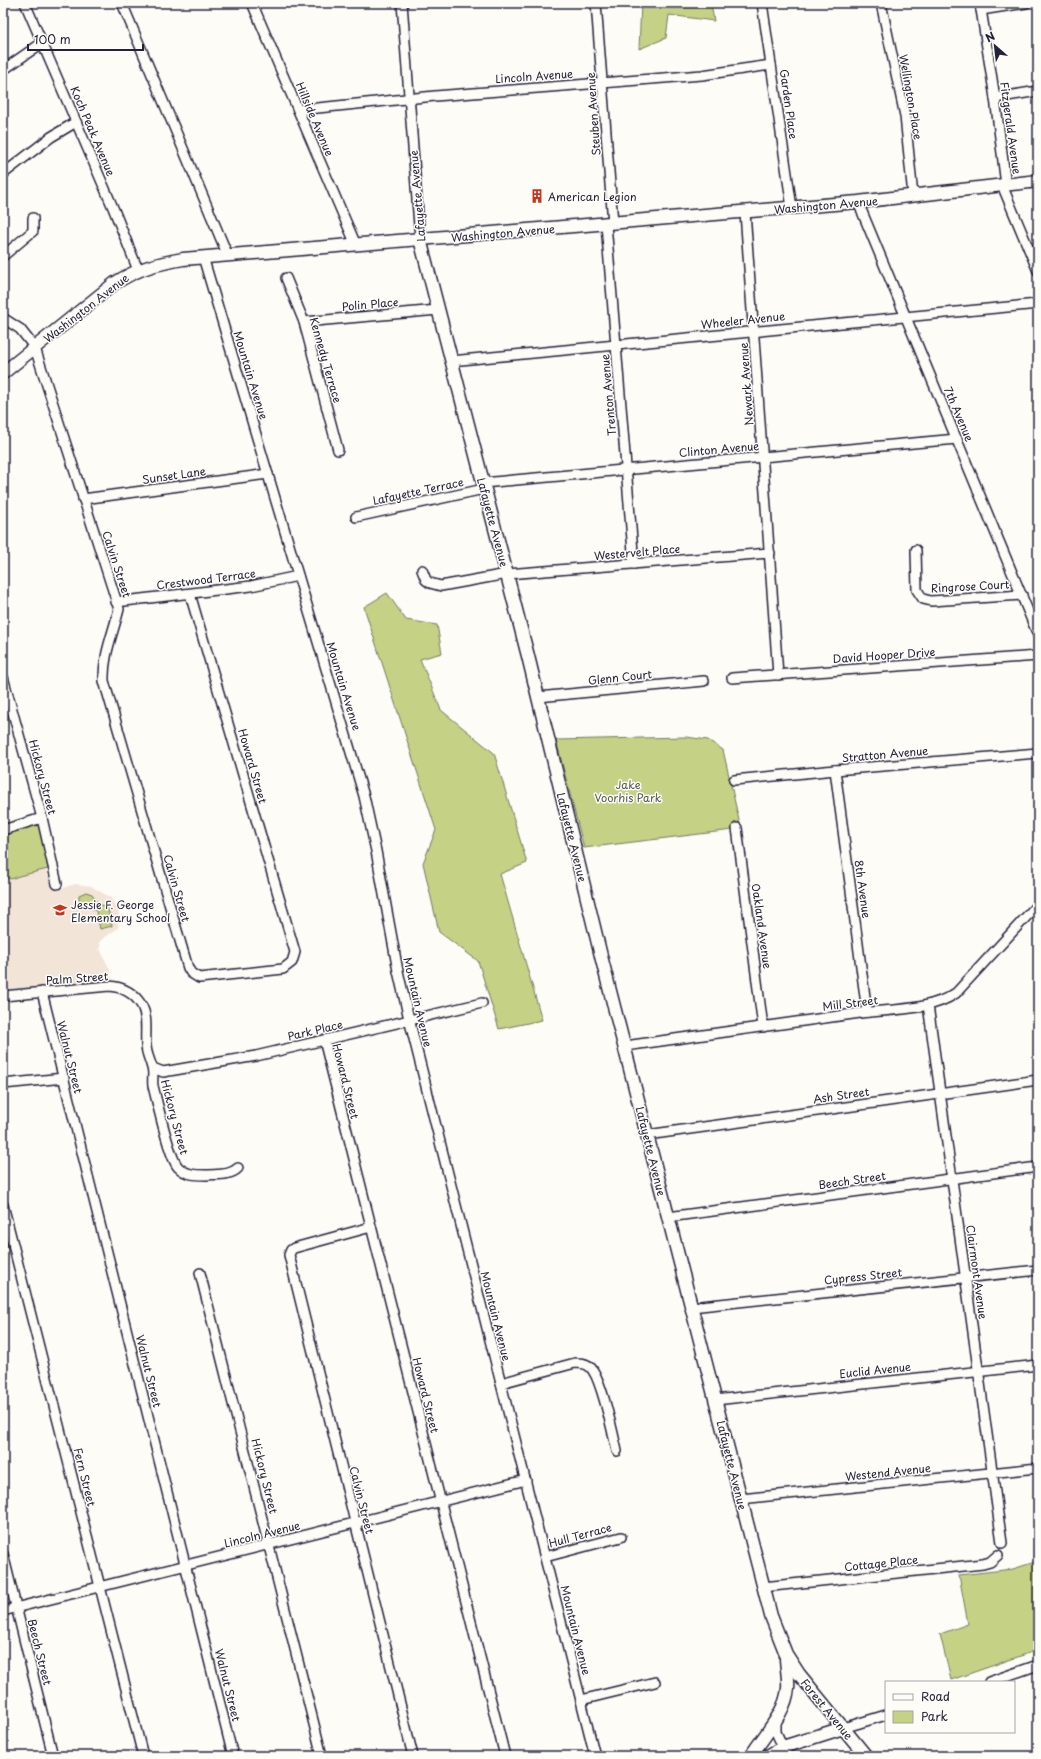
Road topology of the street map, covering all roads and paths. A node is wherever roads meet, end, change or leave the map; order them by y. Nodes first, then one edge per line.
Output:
1 (25, 3) edge
2 (122, 3) edge
3 (252, 3) edge
4 (402, 3) edge
5 (596, 3) edge
6 (762, 3) edge
7 (881, 3) edge
8 (1026, 3) edge
9 (980, 7) edge
10 (42, 43) junction
11 (771, 65) junction
12 (3, 70) edge
13 (603, 83) junction
14 (1038, 90) edge
15 (410, 98) junction
16 (995, 98) junction
17 (298, 110) junction
18 (76, 122) junction
19 (3, 174) edge
20 (1038, 181) edge
21 (1004, 185) junction
22 (913, 196) junction
23 (858, 202) junction
24 (792, 208) junction
25 (745, 212) junction
26 (33, 218) dead end
27 (609, 224) junction
28 (420, 240) junction
29 (356, 245) junction
30 (3, 256) edge
31 (228, 256) junction
32 (203, 257) junction
33 (138, 270) junction
34 (1038, 271) edge
35 (286, 278) dead end
36 (1038, 304) edge
37 (438, 310) junction
38 (906, 317) junction
39 (3, 318) edge
40 (304, 322) junction
41 (754, 331) junction
42 (616, 345) junction
43 (34, 348) junction
44 (451, 360) junction
45 (3, 373) edge
46 (957, 439) junction
47 (338, 450) dead end
48 (763, 457) junction
49 (626, 470) junction
50 (268, 474) junction
51 (484, 486) junction
52 (83, 499) junction
53 (356, 517) dead end
54 (916, 550) dead end
55 (770, 553) junction
56 (634, 564) junction
57 (422, 570) dead end
58 (507, 574) junction
59 (298, 576) junction
60 (190, 594) junction
61 (1022, 595) junction
62 (116, 602) junction
63 (1038, 633) edge
64 (1038, 656) edge
65 (778, 675) junction
66 (3, 677) edge
67 (732, 678) dead end
68 (704, 681) dead end
69 (538, 697) junction
70 (1038, 753) edge
71 (835, 770) junction
72 (734, 780) dead end
73 (42, 818) junction
74 (737, 828) dead end
75 (3, 830) edge
76 (57, 884) dead end
77 (1038, 904) edge
78 (190, 971) joint
79 (42, 992) junction
80 (3, 996) edge
81 (482, 1003) dead end
82 (928, 1005) junction
83 (144, 1010) joint
84 (867, 1012) junction
85 (409, 1019) junction
86 (763, 1027) junction
87 (324, 1040) junction
88 (625, 1046) junction
89 (153, 1068) junction
90 (64, 1078) junction
91 (1038, 1080) edge
92 (3, 1084) edge
93 (940, 1094) junction
94 (647, 1135) junction
95 (1038, 1167) edge
96 (238, 1168) dead end
97 (952, 1178) junction
98 (3, 1205) edge
99 (668, 1217) junction
100 (371, 1227) junction
101 (1038, 1270) edge
102 (200, 1273) dead end
103 (966, 1277) junction
104 (691, 1307) junction
105 (1038, 1365) edge
106 (979, 1371) junction
107 (501, 1383) junction
108 (715, 1400) junction
109 (618, 1451) dead end
110 (1038, 1468) edge
111 (993, 1472) junction
112 (526, 1480) junction
113 (741, 1499) junction
114 (441, 1501) junction
115 (356, 1523) junction
116 (621, 1537) dead end
117 (1002, 1543) dead end
118 (270, 1544) junction
119 (3, 1554) edge
120 (998, 1555) dead end
121 (545, 1557) junction
122 (186, 1565) junction
123 (101, 1587) junction
124 (763, 1587) junction
125 (17, 1608) junction
126 (3, 1611) edge
127 (788, 1657) junction
128 (1038, 1665) edge
129 (992, 1681) edge
130 (655, 1682) dead end
131 (581, 1700) junction
132 (885, 1715) edge
133 (776, 1719) junction
134 (842, 1728) junction
135 (785, 1752) edge
136 (53, 1756) edge
137 (143, 1756) edge
138 (232, 1756) edge
139 (322, 1756) edge
140 (413, 1756) edge
141 (505, 1756) edge
142 (595, 1756) edge
143 (751, 1756) edge
144 (768, 1756) edge
145 (866, 1756) edge

1 - 10 street, Koch Peak Avenue
2 - 31 street
3 - 17 street, Hillside Avenue
4 - 15 street, Lafayette Avenue
5 - 13 street, Steuben Avenue
6 - 11 street, Garden Place
7 - 22 street, Wellington Place
8 - 9 street
9 - 16 street, Fitzgerald Avenue
10 - 12 street
10 - 18 street, Koch Peak Avenue
11 - 13 street, Lincoln Avenue
11 - 24 street, Garden Place
13 - 15 street, Lincoln Avenue
13 - 27 street, Steuben Avenue
14 - 16 street
15 - 17 street, Lincoln Avenue
15 - 28 street, Lafayette Avenue
16 - 21 street, Fitzgerald Avenue
17 - 29 street, Hillside Avenue
18 - 19 street
18 - 33 street, Koch Peak Avenue
20 - 21 main road, Washington Avenue
21 - 22 main road, Washington Avenue
21 - 34 street, Fitzgerald Avenue
22 - 23 main road, Washington Avenue
23 - 24 main road, Washington Avenue
23 - 38 street, 7th Avenue
24 - 25 main road, Washington Avenue
25 - 27 main road, Washington Avenue
25 - 41 street, Newark Avenue
26 - 30 street
27 - 28 main road, Washington Avenue
27 - 42 street, Trenton Avenue
28 - 29 main road, Washington Avenue
28 - 37 main road, Lafayette Avenue
29 - 31 main road, Washington Avenue
31 - 32 main road, Washington Avenue
32 - 33 main road, Washington Avenue
32 - 50 street, Mountain Avenue
33 - 43 main road, Washington Avenue
35 - 40 street, Kennedy Terrace
36 - 38 street, Wheeler Avenue
37 - 40 street, Polin Place
37 - 44 main road, Lafayette Avenue
38 - 41 street, Wheeler Avenue
38 - 46 street, 7th Avenue
39 - 43 street, Calvin Street
40 - 47 street, Kennedy Terrace
41 - 42 street, Wheeler Avenue
41 - 48 street, Newark Avenue
42 - 44 street, Wheeler Avenue
42 - 49 street, Trenton Avenue
43 - 45 main road, Washington Avenue
43 - 52 street, Calvin Street
44 - 51 main road, Lafayette Avenue
46 - 48 street, Clinton Avenue
46 - 61 street, 7th Avenue
48 - 49 street, Clinton Avenue
48 - 55 street, Newark Avenue
49 - 51 street, Clinton Avenue
49 - 56 street, Trenton Avenue
50 - 52 street, Sunset Lane
50 - 59 street, Mountain Avenue
51 - 53 street, Lafayette Terrace
51 - 58 main road, Lafayette Avenue
52 - 62 street, Calvin Street
54 - 61 street, Ringrose Court
55 - 56 street, Westervelt Place
55 - 65 street, Newark Avenue
56 - 58 street, Westervelt Place
57 - 58 street, Westervelt Place
58 - 69 main road, Lafayette Avenue
59 - 60 street, Crestwood Terrace
59 - 85 street, Mountain Avenue
60 - 62 street, Crestwood Terrace
60 - 78 street, Howard Street
61 - 63 street, 7th Avenue
62 - 78 street, Calvin Street
64 - 65 street, David Hooper Drive
65 - 67 street, David Hooper Drive
66 - 73 street, Hickory Street
68 - 69 street, Glenn Court
69 - 88 main road, Lafayette Avenue
70 - 71 street, Stratton Avenue
71 - 72 street, Stratton Avenue
71 - 84 street, 8th Avenue
73 - 75 street
73 - 76 street, Hickory Street
74 - 86 street, Oakland Avenue
77 - 82 street, Mill Street
79 - 80 street, Palm Street
79 - 83 street, Palm Street
79 - 90 street, Walnut Street
81 - 85 street, Park Place
82 - 84 street, Mill Street
82 - 93 street, Clairmont Avenue
83 - 89 street, Hickory Street
84 - 86 street, Mill Street
85 - 87 street, Park Place
85 - 107 street, Mountain Avenue
86 - 88 street, Mill Street
87 - 89 street, Park Place
87 - 100 street, Howard Street
88 - 94 main road, Lafayette Avenue
89 - 96 street, Hickory Street
90 - 92 street
90 - 122 street, Walnut Street
91 - 93 street, Ash Street
93 - 94 street, Ash Street
93 - 97 street, Clairmont Avenue
94 - 99 main road, Lafayette Avenue
95 - 97 street, Beech Street
97 - 99 street, Beech Street
97 - 103 street, Clairmont Avenue
98 - 123 street, Fern Street
99 - 104 main road, Lafayette Avenue
100 - 114 street, Howard Street
100 - 115 street, Calvin Street
101 - 103 street, Cypress Street
102 - 118 street, Hickory Street
103 - 104 street, Cypress Street
103 - 106 street, Clairmont Avenue
104 - 108 main road, Lafayette Avenue
105 - 106 street, Euclid Avenue
106 - 108 street, Euclid Avenue
106 - 111 street, Clairmont Avenue
107 - 109 street
107 - 112 street, Mountain Avenue
108 - 113 main road, Lafayette Avenue
110 - 111 street, Westend Avenue
111 - 113 street, Westend Avenue
111 - 117 street, Clairmont Avenue
112 - 114 street, Lincoln Avenue
112 - 121 street, Mountain Avenue
113 - 124 main road, Lafayette Avenue
114 - 115 street, Lincoln Avenue
114 - 141 street, Howard Street
115 - 118 street, Lincoln Avenue
115 - 140 street, Calvin Street
116 - 121 street, Hull Terrace
118 - 122 street, Lincoln Avenue
118 - 139 street, Hickory Street
119 - 125 street, Beech Street
120 - 124 street, Cottage Place
121 - 131 street, Mountain Avenue
122 - 123 street, Lincoln Avenue
122 - 138 street, Walnut Street
123 - 125 street, Lincoln Avenue
123 - 137 street, Fern Street
124 - 127 main road, Lafayette Avenue
125 - 126 street, Lincoln Avenue
125 - 136 street, Beech Street
127 - 133 main road
127 - 134 main road, Forest Avenue
128 - 129 street
130 - 131 street
131 - 142 street, Mountain Avenue
132 - 134 street
133 - 135 street
133 - 143 main road
134 - 135 main road
134 - 145 main road, Forest Avenue
135 - 144 main road

